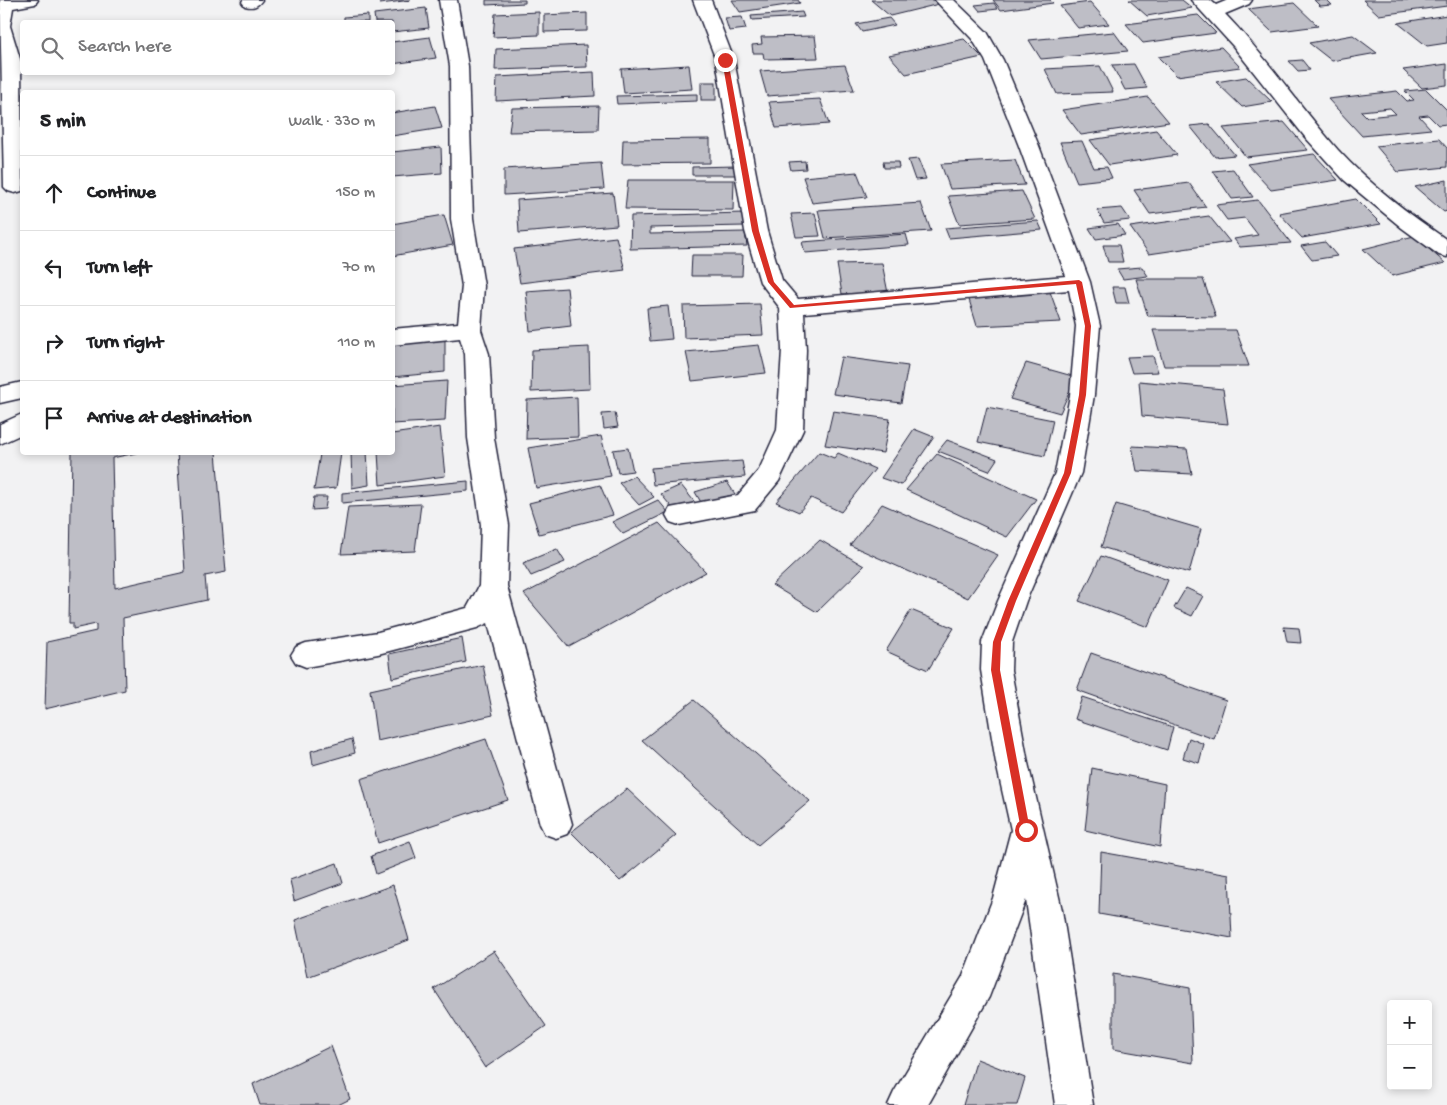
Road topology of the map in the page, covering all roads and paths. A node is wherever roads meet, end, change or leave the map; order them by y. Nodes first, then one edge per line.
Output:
1 (29, 0) edge
2 (448, 0) edge
3 (702, 0) edge
4 (944, 0) edge
5 (1243, 0) edge
6 (5, 2) edge
7 (1206, 6) edge
8 (15, 187) dead end
9 (1447, 250) edge
10 (1079, 282) junction
11 (792, 307) junction
12 (469, 330) junction
13 (395, 337) edge
14 (20, 390) edge
15 (0, 395) edge
16 (20, 425) edge
17 (0, 435) edge
18 (679, 514) dead end
19 (493, 586) junction
20 (306, 655) dead end
21 (556, 824) dead end
22 (1026, 830) junction
23 (907, 1105) edge
24 (1074, 1105) edge

1 - 6 street
2 - 12 street
3 - 11 street
4 - 10 street
5 - 7 street
6 - 8 street
7 - 9 street
10 - 11 street
10 - 22 street
11 - 18 street
12 - 13 street
12 - 19 street
14 - 15 street
16 - 17 street
19 - 20 street
19 - 21 street
22 - 23 street
22 - 24 street

